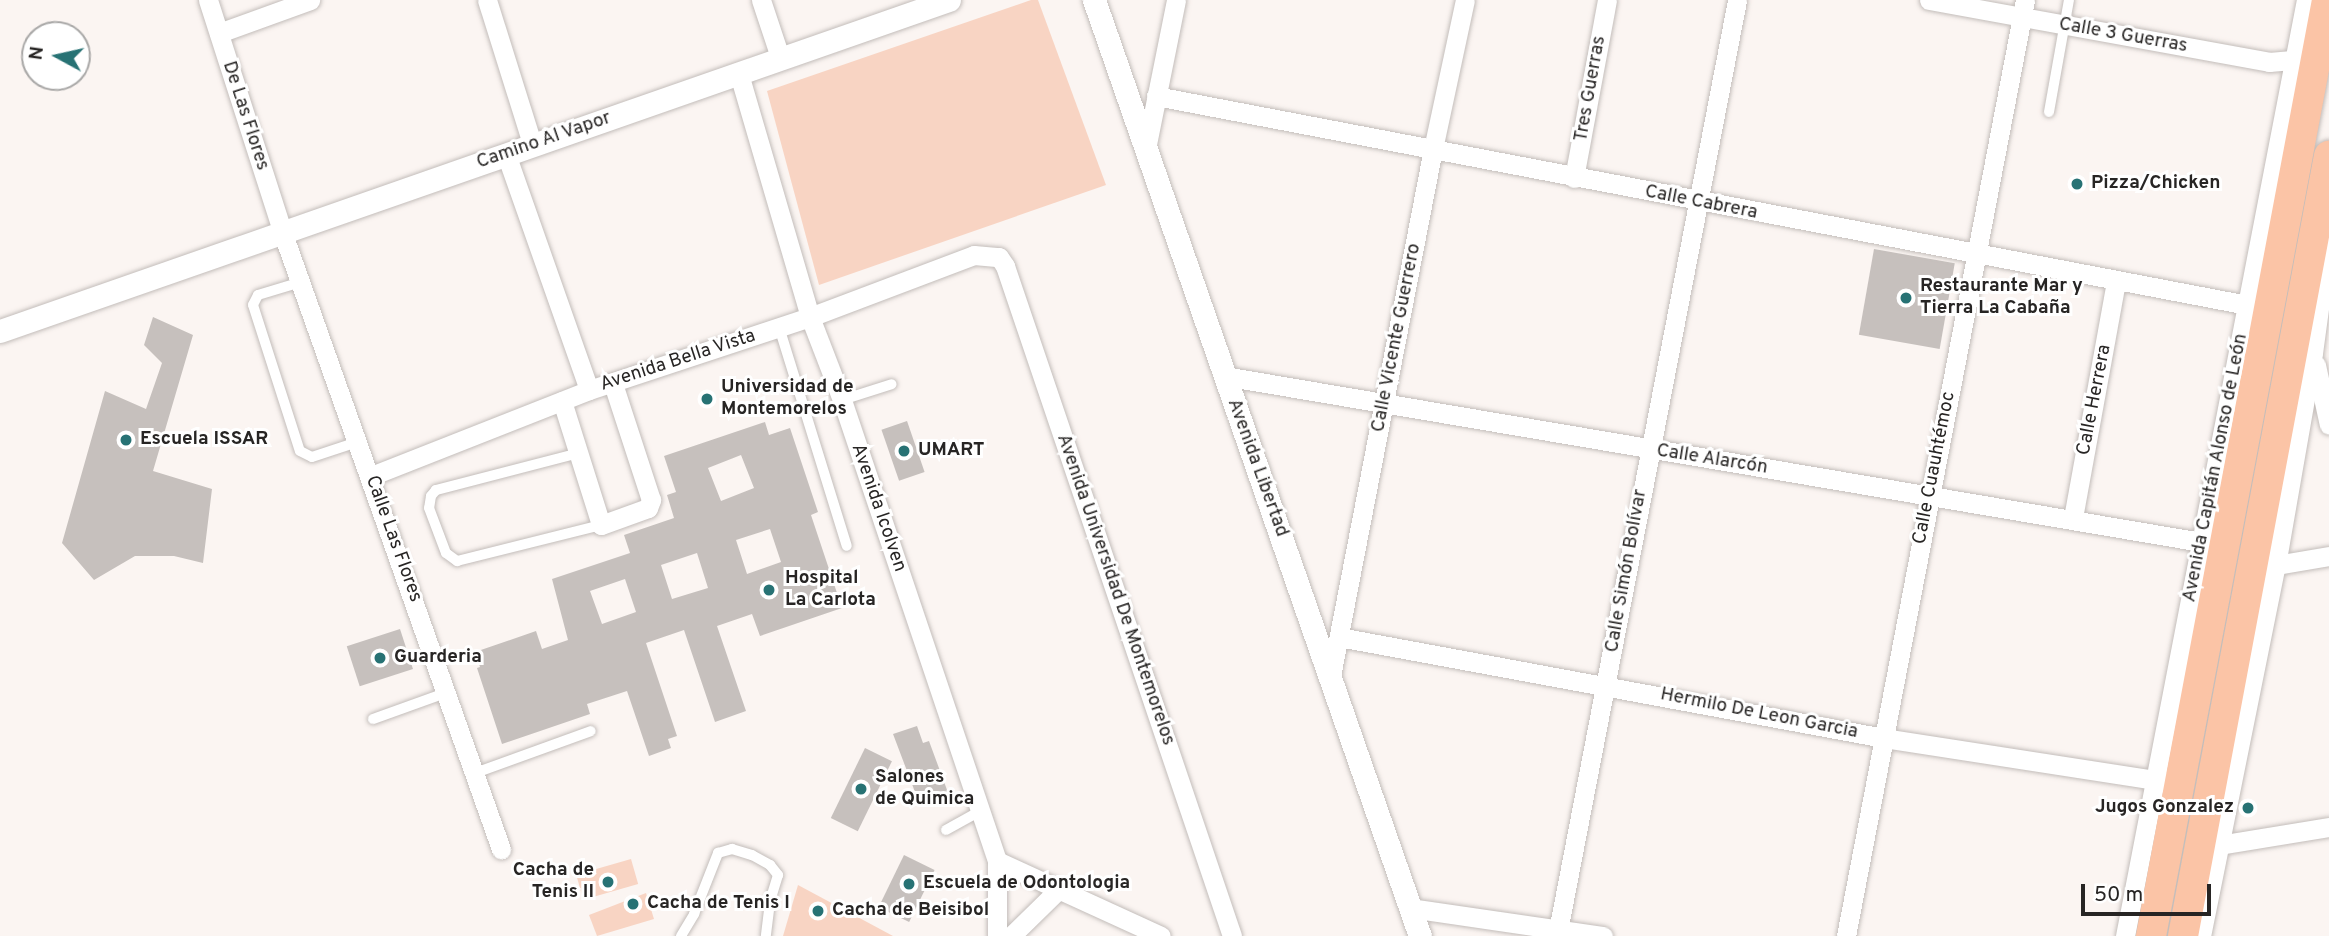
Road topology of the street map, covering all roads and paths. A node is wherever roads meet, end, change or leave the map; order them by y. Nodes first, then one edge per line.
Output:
1 (208, 0) edge
2 (310, 0) edge
3 (487, 0) edge
4 (761, 0) edge
5 (949, 0) edge
6 (1094, 0) edge
7 (1176, 0) edge
8 (1465, 0) edge
9 (1607, 0) edge
10 (1737, 0) edge
11 (1929, 0) edge
12 (2069, 0) edge
13 (2306, 0) edge
14 (2328, 0) edge
15 (2023, 9) edge
16 (2065, 26) junction
17 (219, 33) junction
18 (2313, 57) edge
19 (781, 60) junction
20 (739, 74) junction
21 (1156, 96) junction
22 (2049, 112) dead end
23 (532, 144) junction
24 (1146, 149) junction
25 (1433, 149) junction
26 (506, 154) junction
27 (2329, 156) edge
28 (1574, 178) junction
29 (1698, 203) junction
30 (2318, 209) junction
31 (282, 231) junction
32 (1976, 253) junction
33 (988, 254) joint
34 (301, 282) junction
35 (2116, 282) junction
36 (2325, 305) edge
37 (2247, 306) junction
38 (810, 317) junction
39 (779, 327) junction
40 (0, 331) edge
41 (2314, 353) junction
42 (1224, 376) junction
43 (613, 384) junction
44 (892, 384) dead end
45 (589, 390) junction
46 (842, 400) junction
47 (562, 401) junction
48 (1385, 403) junction
49 (2329, 425) edge
50 (357, 442) junction
51 (1650, 450) junction
52 (579, 453) junction
53 (371, 476) junction
54 (1929, 494) junction
55 (2073, 518) junction
56 (601, 525) junction
57 (2201, 542) junction
58 (847, 546) dead end
59 (2329, 556) edge
60 (2276, 565) junction
61 (1339, 637) junction
62 (1331, 676) junction
63 (1606, 685) junction
64 (448, 692) junction
65 (373, 719) dead end
66 (591, 731) dead end
67 (1884, 737) junction
68 (2187, 748) junction
69 (475, 773) junction
70 (2168, 782) junction
71 (2211, 794) junction
72 (980, 811) junction
73 (2329, 827) edge
74 (946, 830) dead end
75 (2209, 847) junction
76 (500, 849) dead end
77 (997, 861) junction
78 (1057, 891) junction
79 (2157, 905) junction
80 (1409, 908) junction
81 (1558, 933) edge
82 (681, 936) edge
83 (766, 936) edge
84 (997, 936) edge
85 (1011, 936) edge
86 (1161, 936) edge
87 (1232, 936) edge
88 (1420, 936) edge
89 (1603, 936) edge
90 (1846, 936) edge
91 (2125, 936) edge
92 (2151, 936) edge
93 (2157, 936) edge
94 (2183, 936) edge
95 (2201, 936) edge

1 - 17 street, De Las Flores
2 - 17 street
3 - 23 street
4 - 19 street
5 - 19 street, Camino Al Vapor
6 - 24 street, Avenida Libertad
7 - 21 street
8 - 25 street, Calle Vicente Guerrero
9 - 28 street, Tres Guerras
10 - 29 street, Calle Simón Bolívar
11 - 15 street, Calle 3 Guerras
12 - 16 lane
13 - 18 street, Avenida Capitán Alonso de León
14 - 18 main road, Avenida Capitán Alonso de León
15 - 16 street, Calle 3 Guerras
15 - 32 street, Calle Cuauhtémoc
16 - 18 street, Calle 3 Guerras
16 - 22 lane
17 - 31 street, De Las Flores
18 - 37 street, Avenida Capitán Alonso de León
18 - 68 main road, Avenida Capitán Alonso de León
19 - 20 street, Camino Al Vapor
20 - 23 street, Camino Al Vapor
20 - 38 street, Avenida Icolven
21 - 24 street
21 - 25 street, Calle Cabrera
23 - 26 street, Camino Al Vapor
24 - 42 street, Avenida Libertad
25 - 28 street, Calle Cabrera
25 - 48 street, Calle Vicente Guerrero
26 - 31 street, Camino Al Vapor
26 - 45 street
27 - 30 main road
28 - 29 street, Calle Cabrera
29 - 32 street, Calle Cabrera
29 - 51 street, Calle Simón Bolívar
30 - 36 street
30 - 71 main road
31 - 34 street, Calle Las Flores
31 - 40 street, Camino Al Vapor
32 - 35 street, Calle Cabrera
32 - 54 street, Calle Cuauhtémoc
33 - 38 street, Avenida Bella Vista
33 - 87 street, Avenida Universidad De Montemorelos
34 - 50 street, Calle Las Flores
34 - 50 lane
35 - 37 street, Calle Cabrera
35 - 55 street, Calle Herrera
36 - 41 street
37 - 57 street, Avenida Capitán Alonso de León
38 - 39 street, Avenida Bella Vista
38 - 46 street, Avenida Icolven
39 - 43 street, Avenida Bella Vista
39 - 58 lane
41 - 49 street
41 - 60 street
42 - 48 street, Calle Alarcón
42 - 62 street, Avenida Libertad
43 - 45 street, Avenida Bella Vista
43 - 56 street
44 - 46 lane
45 - 47 street, Avenida Bella Vista
46 - 72 street, Avenida Icolven
47 - 52 street
47 - 53 street, Avenida Bella Vista
48 - 51 street, Calle Alarcón
48 - 61 street, Calle Vicente Guerrero
50 - 53 street, Calle Las Flores
51 - 54 street, Calle Alarcón
51 - 63 street, Calle Simón Bolívar
52 - 56 street
52 - 56 lane
53 - 64 street, Calle Las Flores
54 - 55 street, Calle Alarcón
54 - 67 street, Calle Cuauhtémoc
55 - 57 street, Calle Alarcón
57 - 70 street, Avenida Capitán Alonso de León
59 - 60 street
60 - 75 street
61 - 62 street, Calle Vicente Guerrero
61 - 63 street, Hermilo De Leon Garcia
62 - 80 street, Avenida Libertad
63 - 67 street, Hermilo De Leon Garcia
63 - 81 street, Calle Simón Bolívar
64 - 65 lane
64 - 69 street, Calle Las Flores
66 - 69 lane
67 - 70 street, Hermilo De Leon Garcia
67 - 90 street, Calle Cuauhtémoc
68 - 70 main road, Avenida Capitán Alonso de León
68 - 71 main road
69 - 76 street, Calle Las Flores
70 - 79 main road, Avenida Capitán Alonso de León
70 - 91 street, Avenida Capitán Alonso de León
71 - 75 main road
72 - 74 lane
72 - 77 street, Avenida Icolven
73 - 75 street
75 - 94 main road
75 - 95 street
77 - 78 street
77 - 84 street, Avenida Icolven
78 - 85 street
78 - 86 street
79 - 92 main road, Avenida Capitán Alonso de León
79 - 93 main road
80 - 81 street
80 - 88 street, Avenida Libertad
81 - 89 street
82 - 83 lane

